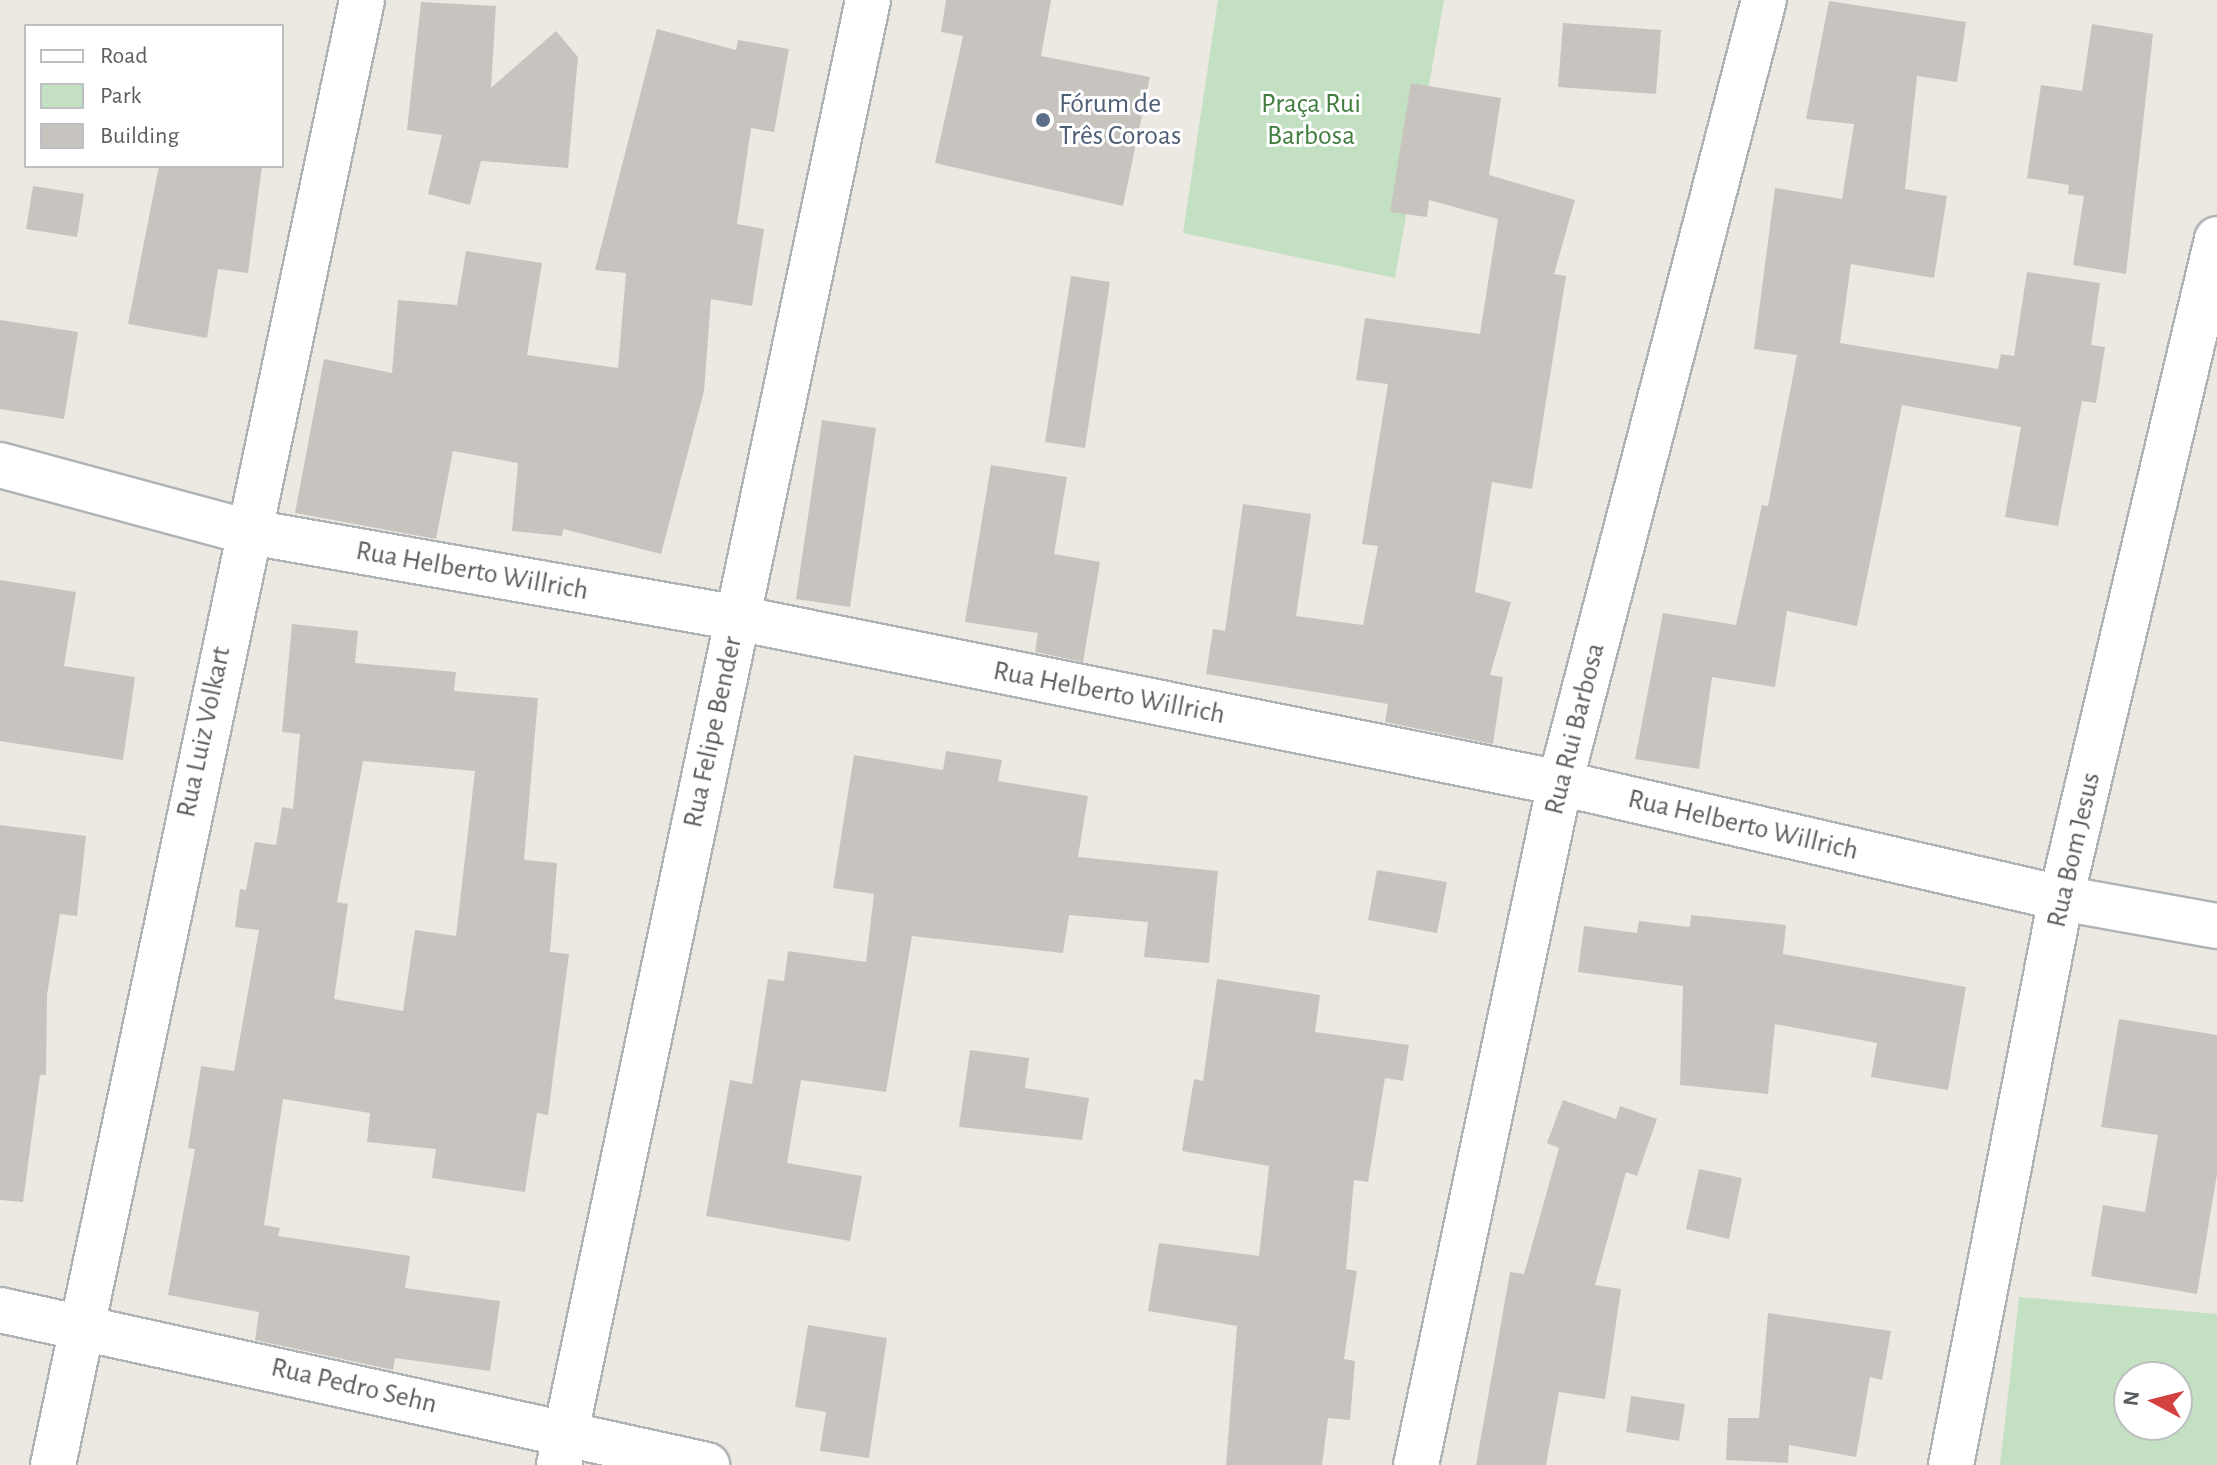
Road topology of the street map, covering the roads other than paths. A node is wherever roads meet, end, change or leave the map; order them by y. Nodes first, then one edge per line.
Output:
1 (362, 0) edge
2 (868, 0) edge
3 (1764, 0) edge
4 (2217, 239) edge
5 (0, 465) edge
6 (245, 531) junction
7 (737, 618) junction
8 (1560, 783) junction
9 (2061, 898) junction
10 (2217, 926) edge
11 (0, 1310) edge
12 (83, 1326) junction
13 (562, 1449) edge
14 (53, 1465) edge
15 (707, 1465) edge
16 (1416, 1465) edge
17 (1951, 1465) edge

1 - 6 street, Rua Luiz Volkart
2 - 7 street, Rua Felipe Bender
3 - 8 street, Rua Rui Barbosa
4 - 9 street, Rua Bom Jesus
5 - 6 street, Rua Helberto Willrich
6 - 7 street, Rua Helberto Willrich
6 - 12 street, Rua Luiz Volkart
7 - 8 street, Rua Helberto Willrich
7 - 13 street, Rua Felipe Bender
8 - 9 street, Rua Helberto Willrich
8 - 16 street, Rua Rui Barbosa
9 - 10 street, Rua Helberto Willrich
9 - 17 street, Rua Bom Jesus
11 - 12 street, Rua Pedro Sehn
12 - 13 street, Rua Pedro Sehn
12 - 14 street, Rua Luiz Volkart
13 - 15 street, Rua Pedro Sehn

